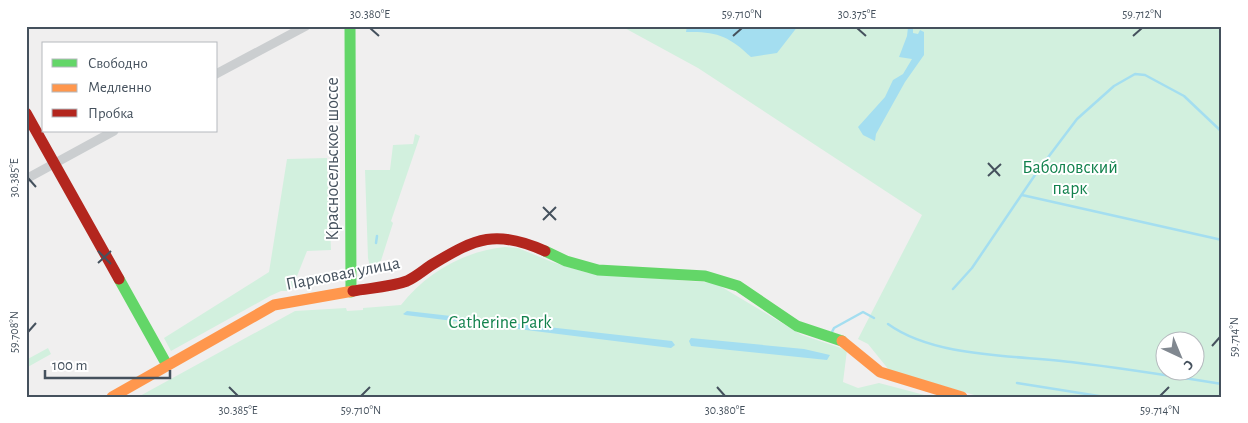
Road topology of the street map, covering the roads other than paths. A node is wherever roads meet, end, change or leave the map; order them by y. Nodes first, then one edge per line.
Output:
1 (306, 26) edge
2 (350, 26) edge
3 (218, 73) edge
4 (26, 113) edge
5 (112, 132) edge
6 (54, 165) junction
7 (26, 179) edge
8 (352, 292) junction
9 (166, 365) junction
10 (112, 397) edge
11 (962, 397) edge

1 - 3 street
2 - 8 street, Красносельское шоссе
4 - 6 street
5 - 6 street
6 - 7 street
6 - 9 street
8 - 9 street, Парковая улица
8 - 11 street, Парковая улица
9 - 10 street, Парковая улица

